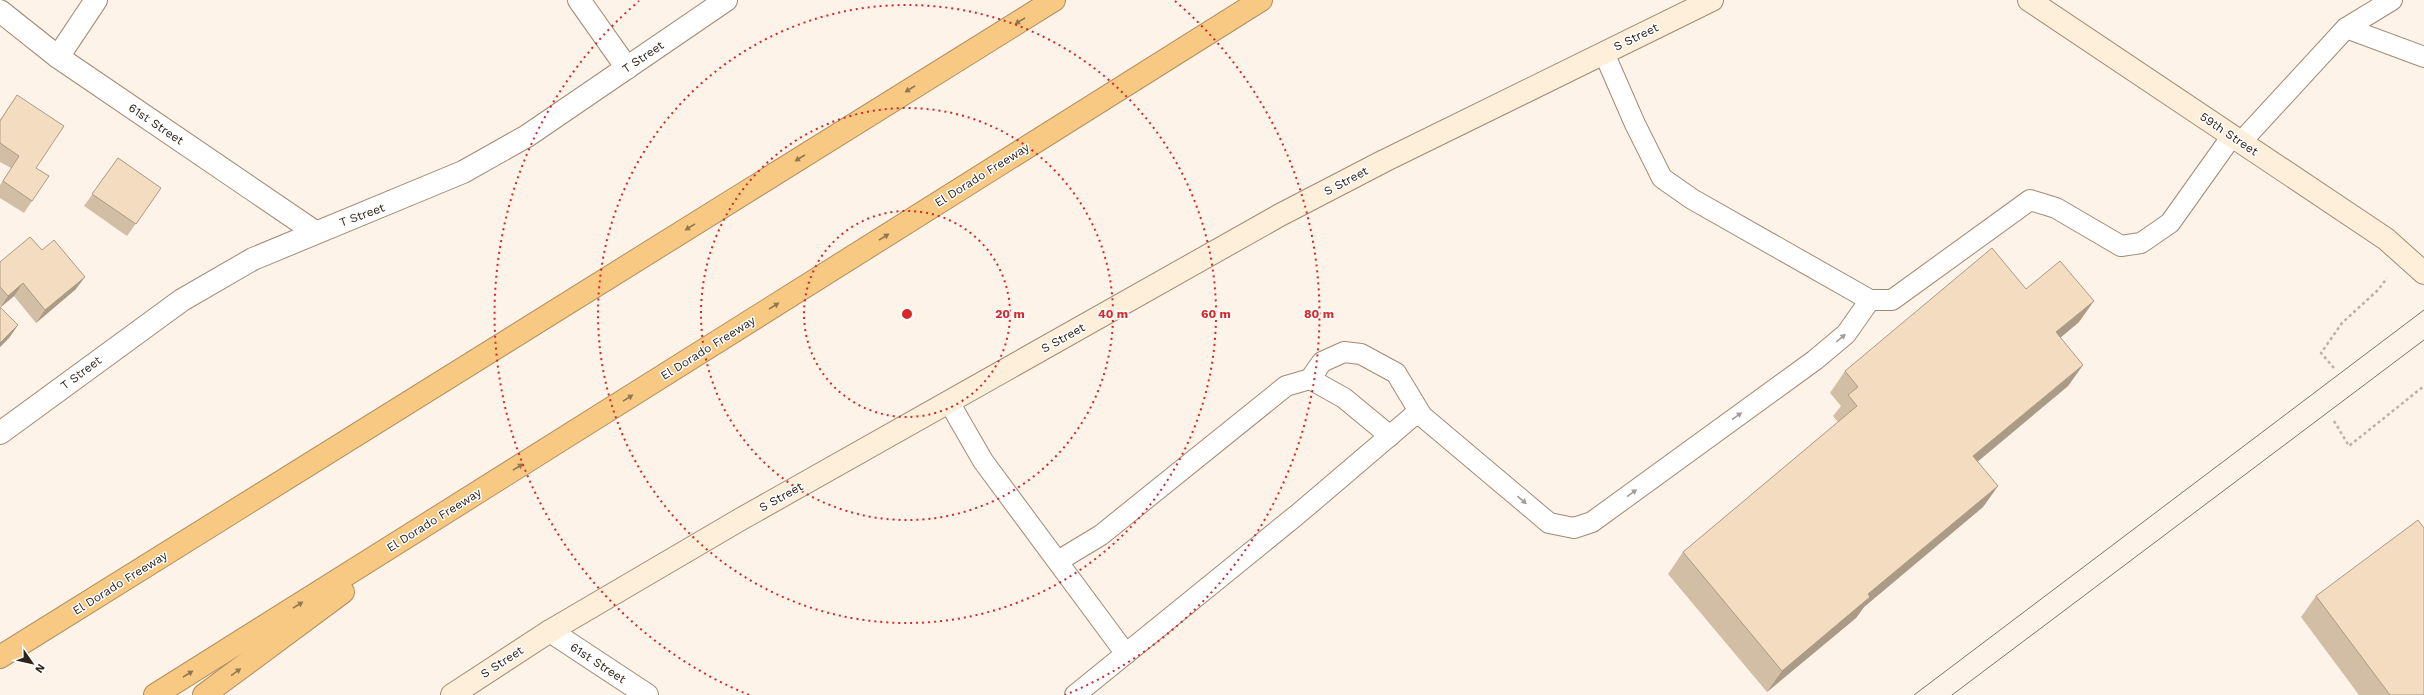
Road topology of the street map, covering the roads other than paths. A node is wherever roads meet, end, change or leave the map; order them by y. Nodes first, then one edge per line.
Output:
1 (96, 0) edge
2 (579, 0) edge
3 (726, 0) edge
4 (1054, 0) edge
5 (1260, 0) edge
6 (1712, 0) edge
7 (2029, 0) edge
8 (2392, 0) edge
9 (0, 11) edge
10 (2346, 28) junction
11 (1604, 53) junction
12 (58, 57) junction
13 (2424, 57) edge
14 (627, 68) junction
15 (2237, 139) junction
16 (315, 232) junction
17 (2424, 273) edge
18 (1870, 300) junction
19 (1310, 379) junction
20 (949, 402) junction
21 (1422, 416) junction
22 (0, 433) edge
23 (1390, 436) junction
24 (485, 488) junction
25 (1058, 561) junction
26 (550, 631) junction
27 (1126, 654) junction
28 (0, 657) edge
29 (155, 695) edge
30 (204, 695) edge
31 (452, 695) edge
32 (647, 695) edge
33 (1075, 695) edge

1 - 12 street
2 - 14 street
3 - 14 street, T Street
4 -> 28 highway, El Dorado Freeway
24 -> 5 highway, El Dorado Freeway
6 - 11 street, S Street
7 - 15 street, 59th Street
8 - 10 lane
9 - 12 street, 61st Street
10 - 13 lane
10 - 15 lane
11 - 18 lane
11 - 20 street, S Street
12 - 16 street, 61st Street
14 - 16 street, T Street
15 - 17 street, 59th Street
15 - 18 lane
16 - 22 street, T Street
21 -> 18 lane
19 - 21 lane
19 - 23 lane
19 - 25 lane
20 - 25 lane
20 - 26 street, S Street
21 - 23 lane
23 - 27 lane
29 -> 24 highway, El Dorado Freeway
30 -> 24 highway
25 - 27 lane
26 - 31 street, S Street
26 - 32 street, 61st Street
27 - 33 lane

